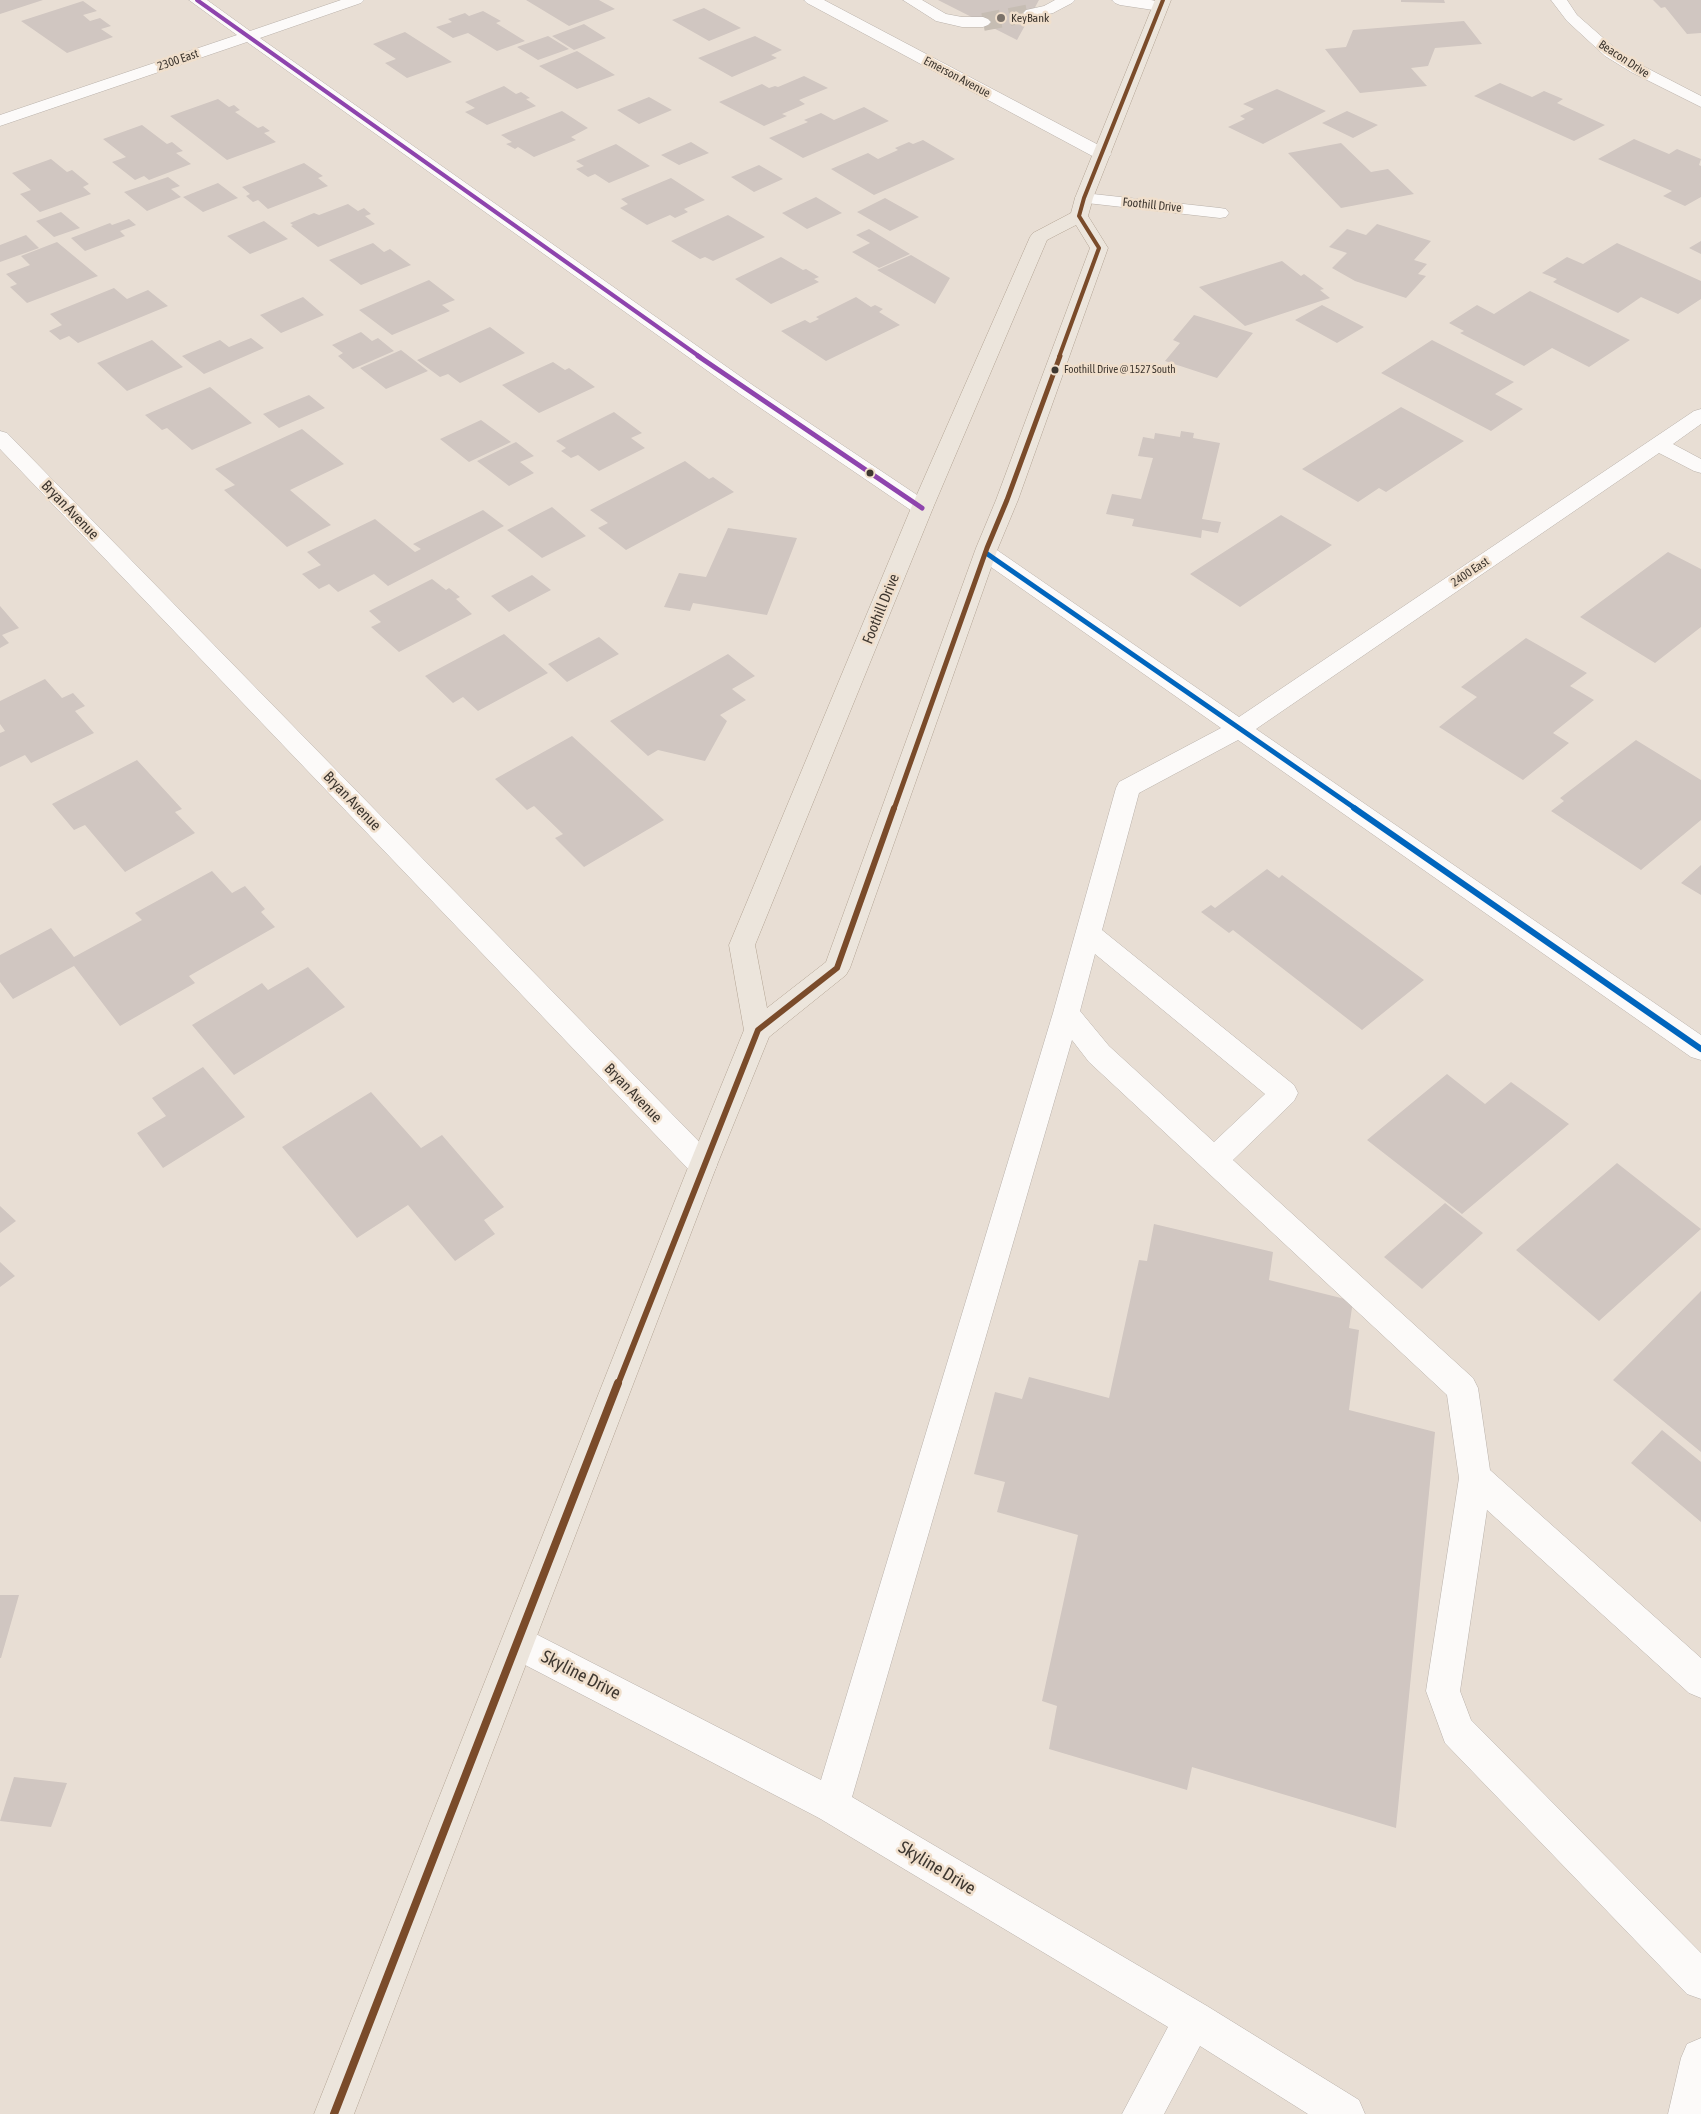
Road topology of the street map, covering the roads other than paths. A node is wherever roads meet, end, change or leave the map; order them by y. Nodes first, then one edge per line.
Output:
1 (197, 0) edge
2 (356, 0) edge
3 (814, 0) edge
4 (912, 0) edge
5 (1067, 0) edge
6 (1120, 0) edge
7 (1559, 0) edge
8 (1162, 3) edge
9 (1031, 13) tunnel mouth
10 (983, 22) tunnel mouth
11 (249, 36) junction
12 (1701, 102) edge
13 (0, 121) edge
14 (1102, 154) junction
15 (1082, 207) junction
16 (1220, 213) dead end
17 (1701, 415) edge
18 (0, 437) edge
19 (1658, 444) junction
20 (1701, 466) edge
21 (922, 508) junction
22 (986, 553) junction
23 (1239, 729) junction
24 (1088, 933) junction
25 (1066, 1013) junction
26 (758, 1030) junction
27 (1701, 1049) edge
28 (1214, 1160) junction
29 (704, 1165) junction
30 (1475, 1478) junction
31 (518, 1643) junction
32 (1701, 1681) edge
33 (832, 1805) junction
34 (1701, 1980) edge
35 (1193, 2020) junction
36 (1701, 2058) edge
37 (334, 2114) edge
38 (1142, 2114) edge
39 (1345, 2114) edge
40 (1688, 2114) edge

1 - 11 street
2 - 11 street, 2300 East
3 - 14 street, Emerson Avenue
4 - 10 street
5 - 9 street
6 - 8 street
7 - 12 street, Beacon Drive
8 - 14 main road
11 - 13 street, 2300 East
11 - 21 street
14 - 15 main road
15 - 16 street, Foothill Drive
15 - 21 main road, Foothill Drive
15 - 22 main road
17 - 19 street, 2400 East
18 - 29 street, Bryan Avenue
19 - 20 street
19 - 23 street, 2400 East
21 - 26 main road, Foothill Drive
22 - 23 street
22 - 26 main road
23 - 24 street, 2400 East
23 - 27 street
24 - 25 street, 2400 East
24 - 28 street
25 - 28 street
25 - 33 street, 2400 East
26 - 29 main road
28 - 30 street
29 - 31 main road
30 - 32 street
30 - 34 street
31 - 33 street, Skyline Drive
31 - 37 main road
33 - 35 street, Skyline Drive
35 - 38 street
35 - 39 street, Skyline Drive
36 - 40 street

